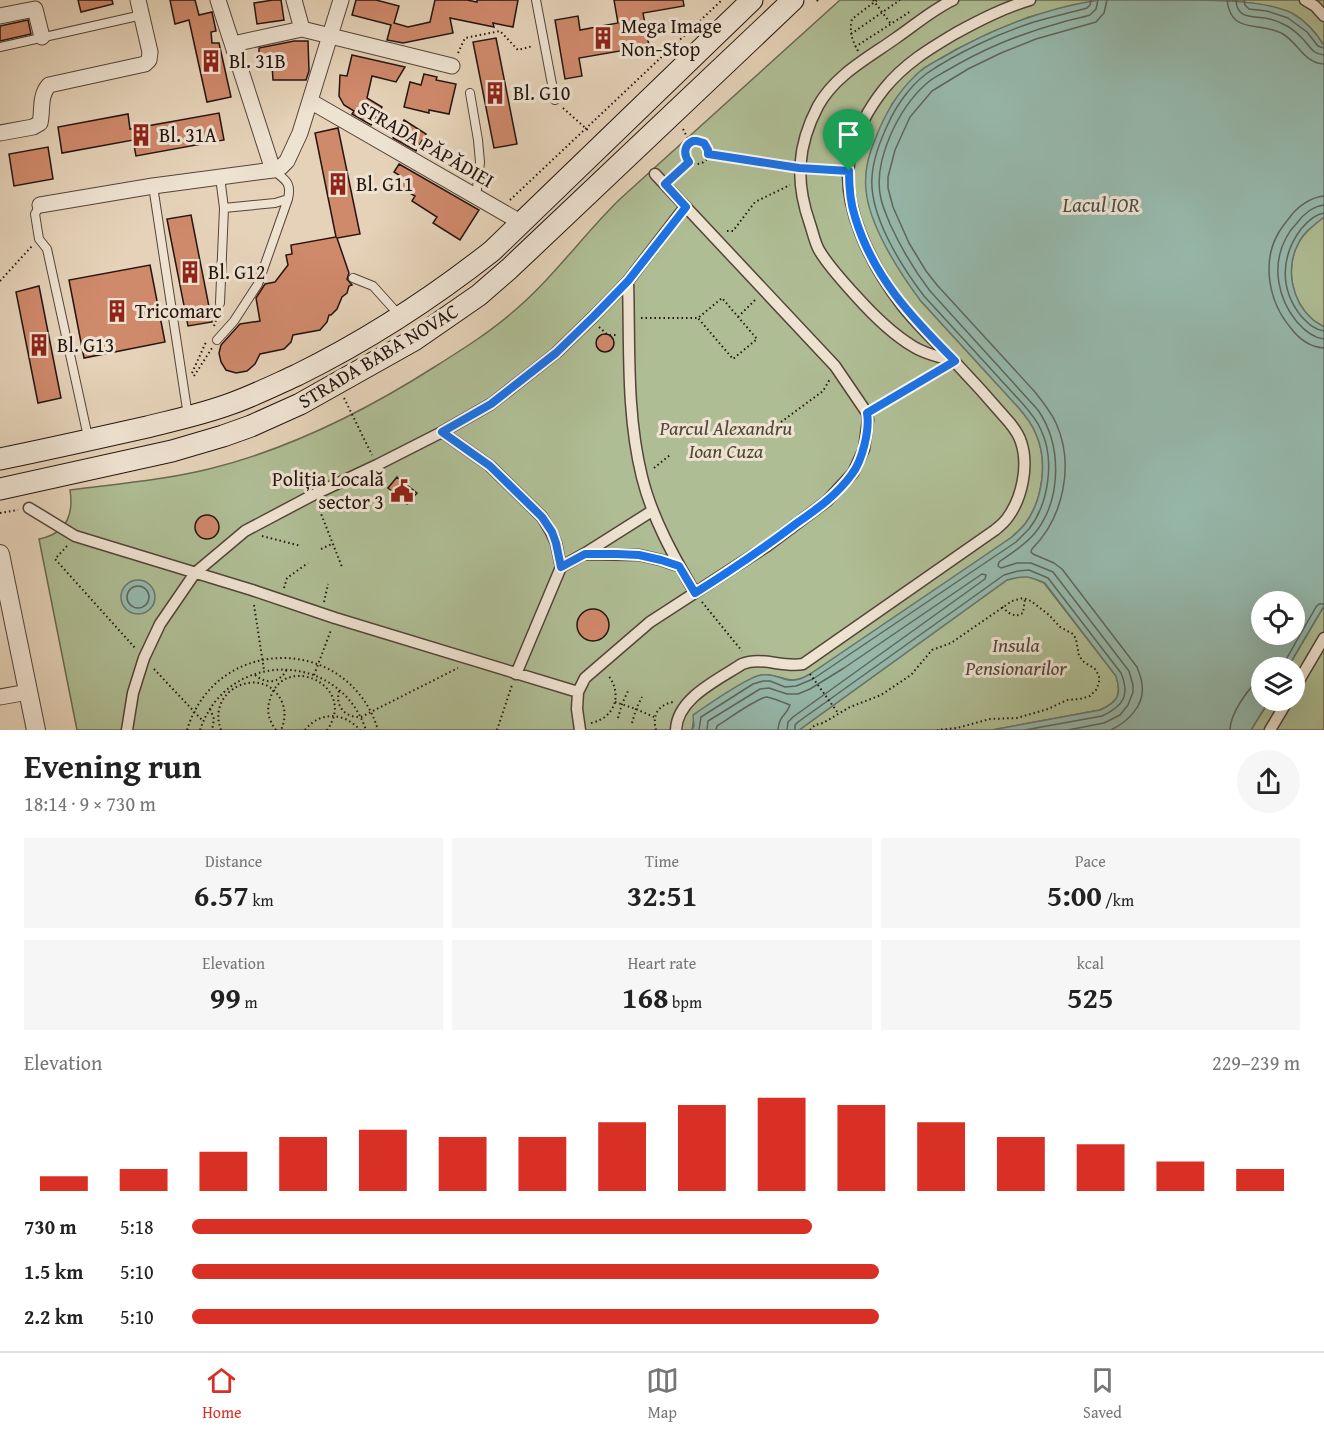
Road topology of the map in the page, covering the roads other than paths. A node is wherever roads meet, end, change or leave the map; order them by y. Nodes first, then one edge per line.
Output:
1 (218, 0) edge
2 (294, 0) edge
3 (341, 0) edge
4 (536, 0) edge
5 (752, 0) edge
6 (793, 0) edge
7 (953, 0) edge
8 (1030, 0) edge
9 (1305, 0) edge
10 (140, 7) edge
11 (0, 16) edge
12 (1324, 16) edge
13 (302, 29) junction
14 (330, 37) junction
15 (42, 38) junction
16 (233, 44) junction
17 (0, 47) edge
18 (452, 66) road end
19 (470, 93) dead end
20 (555, 100) road end
21 (310, 101) junction
22 (0, 133) edge
23 (273, 170) junction
24 (655, 174) dead end
25 (220, 177) junction
26 (153, 186) junction
27 (476, 197) junction
28 (288, 199) junction
29 (40, 205) joint
30 (686, 207) junction
31 (224, 208) junction
32 (522, 224) junction
33 (353, 278) dead end
34 (628, 281) junction
35 (220, 303) road end
36 (401, 317) junction
37 (217, 340) road end
38 (955, 361) junction
39 (188, 417) junction
40 (442, 432) junction
41 (89, 440) junction
42 (0, 459) edge
43 (0, 489) edge
44 (29, 508) dead end
45 (652, 511) junction
46 (0, 554) edge
47 (585, 554) junction
48 (679, 566) junction
49 (561, 567) junction
50 (195, 573) junction
51 (695, 593) junction
52 (1324, 638) edge
53 (1305, 670) edge
54 (516, 674) junction
55 (28, 692) junction
56 (578, 692) junction
57 (0, 697) edge
58 (1281, 711) edge
59 (580, 727) edge
60 (36, 730) edge
61 (127, 730) edge
62 (676, 730) edge
63 (1270, 730) edge

1 - 16 street
2 - 13 street
3 - 14 street
4 - 20 lane
5 - 32 main road, STRADA BABA NOVAC
6 - 43 main road, STRADA BABA NOVAC
7 - 38 street
8 - 38 street
9 - 12 street
10 - 15 lane
10 - 22 street
11 - 15 street
13 - 14 street
13 - 16 street
14 - 18 street
14 - 21 street
15 - 17 lane
16 - 23 street
19 - 27 lane
21 - 23 street
21 - 27 street, STRADA PĂPĂDIEI
23 - 25 street
23 - 28 lane
24 - 30 street
25 - 26 street
25 - 31 lane
26 - 29 street
26 - 39 lane
27 - 32 street, STRADA PĂPĂDIEI
28 - 31 lane
28 - 37 lane
29 - 41 lane
30 - 34 street
30 - 51 street
31 - 35 lane
32 - 36 main road, STRADA BABA NOVAC
33 - 36 lane
34 - 40 street
34 - 45 street
36 - 39 main road, STRADA BABA NOVAC
38 - 62 street
39 - 41 main road, STRADA BABA NOVAC
40 - 49 street
40 - 50 street
41 - 42 main road, STRADA BABA NOVAC
44 - 50 street
45 - 47 street
45 - 48 street
46 - 55 street
47 - 48 street
47 - 49 street
48 - 51 street
49 - 54 street
50 - 54 street
50 - 61 street
51 - 56 street
52 - 53 street
54 - 56 street
55 - 57 street
55 - 60 street
56 - 59 street
58 - 63 street

